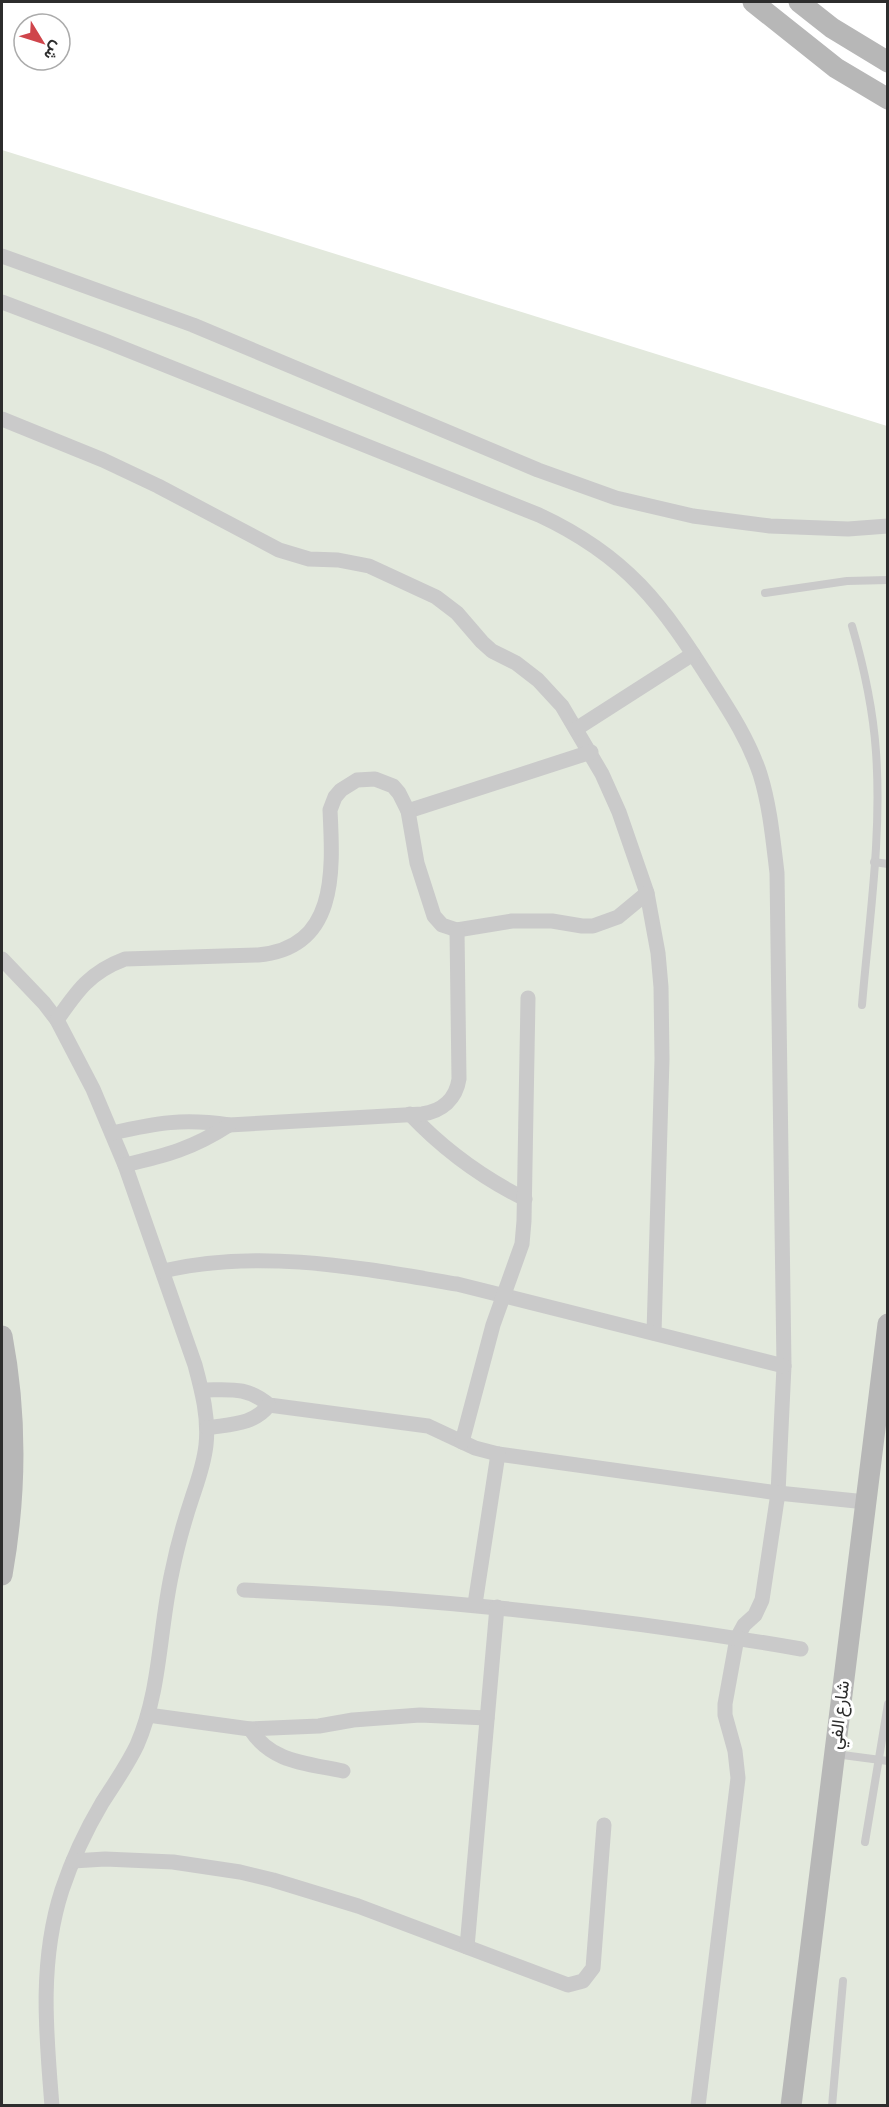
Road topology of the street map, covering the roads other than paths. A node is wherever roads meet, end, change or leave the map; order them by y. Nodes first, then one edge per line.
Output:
1 (753, 2) edge
2 (799, 2) edge
3 (888, 62) edge
4 (888, 99) edge
5 (2, 256) edge
6 (2, 302) edge
7 (2, 419) edge
8 (888, 526) edge
9 (888, 580) edge
10 (765, 593) dead end
11 (852, 626) dead end
12 (693, 654) junction
13 (576, 729) junction
14 (591, 752) junction
15 (408, 811) junction
16 (874, 862) junction
17 (888, 864) edge
18 (647, 893) junction
19 (457, 930) junction
20 (2, 959) edge
21 (528, 998) dead end
22 (861, 1005) dead end
23 (57, 1020) junction
24 (410, 1114) junction
25 (229, 1125) junction
26 (112, 1133) junction
27 (125, 1165) junction
28 (525, 1199) junction
29 (163, 1271) junction
30 (503, 1295) junction
31 (888, 1324) edge
32 (654, 1333) junction
33 (2, 1336) edge
34 (886, 1346) edge
35 (784, 1366) junction
36 (202, 1390) junction
37 (269, 1405) junction
38 (207, 1428) junction
39 (462, 1442) junction
40 (498, 1454) junction
41 (778, 1493) junction
42 (866, 1502) junction
43 (2, 1575) edge
44 (244, 1590) dead end
45 (475, 1604) junction
46 (497, 1607) junction
47 (737, 1638) junction
48 (801, 1649) dead end
49 (888, 1704) edge
50 (148, 1715) junction
51 (488, 1718) junction
52 (250, 1729) junction
53 (834, 1754) junction
54 (878, 1760) junction
55 (888, 1761) edge
56 (343, 1771) dead end
57 (604, 1825) dead end
58 (865, 1842) dead end
59 (73, 1862) junction
60 (467, 1947) junction
61 (843, 1981) dead end
62 (52, 2106) edge
63 (698, 2106) edge
64 (791, 2106) edge
65 (832, 2106) edge

1 - 4 street
2 - 3 street
5 - 8 street
6 - 12 street
7 - 13 street
9 - 10 lane
11 - 16 lane
12 - 13 street
12 - 35 street
13 - 14 street
14 - 15 street
14 - 18 street
15 - 19 street
15 - 23 street
16 - 17 lane
16 - 22 lane
18 - 19 street
18 - 32 street
19 - 24 street
20 - 23 street
21 - 28 street
23 - 26 street
24 - 25 street
24 - 28 street
25 - 26 street
25 - 27 street
26 - 27 street
27 - 29 street
28 - 30 street
29 - 30 street
29 - 36 street
30 - 32 street
30 - 39 street
31 - 34 street, شارع الفي
32 - 35 street
33 - 43 street
34 - 42 street, شارع الفي
35 - 41 street
36 - 37 street
36 - 38 street
37 - 38 street
37 - 39 street
38 - 50 street
39 - 40 street
40 - 41 street
40 - 45 street
41 - 42 street
41 - 47 street
42 - 53 street, شارع الفي
44 - 45 street
45 - 46 street
46 - 47 street
46 - 51 street
47 - 48 street
47 - 63 street
49 - 54 lane
50 - 52 street
50 - 59 street
51 - 52 street
51 - 60 street
52 - 56 street
53 - 54 lane
53 - 64 street, شارع الفي
54 - 55 lane
54 - 58 lane
57 - 60 street
59 - 60 street
59 - 62 street
61 - 65 lane

